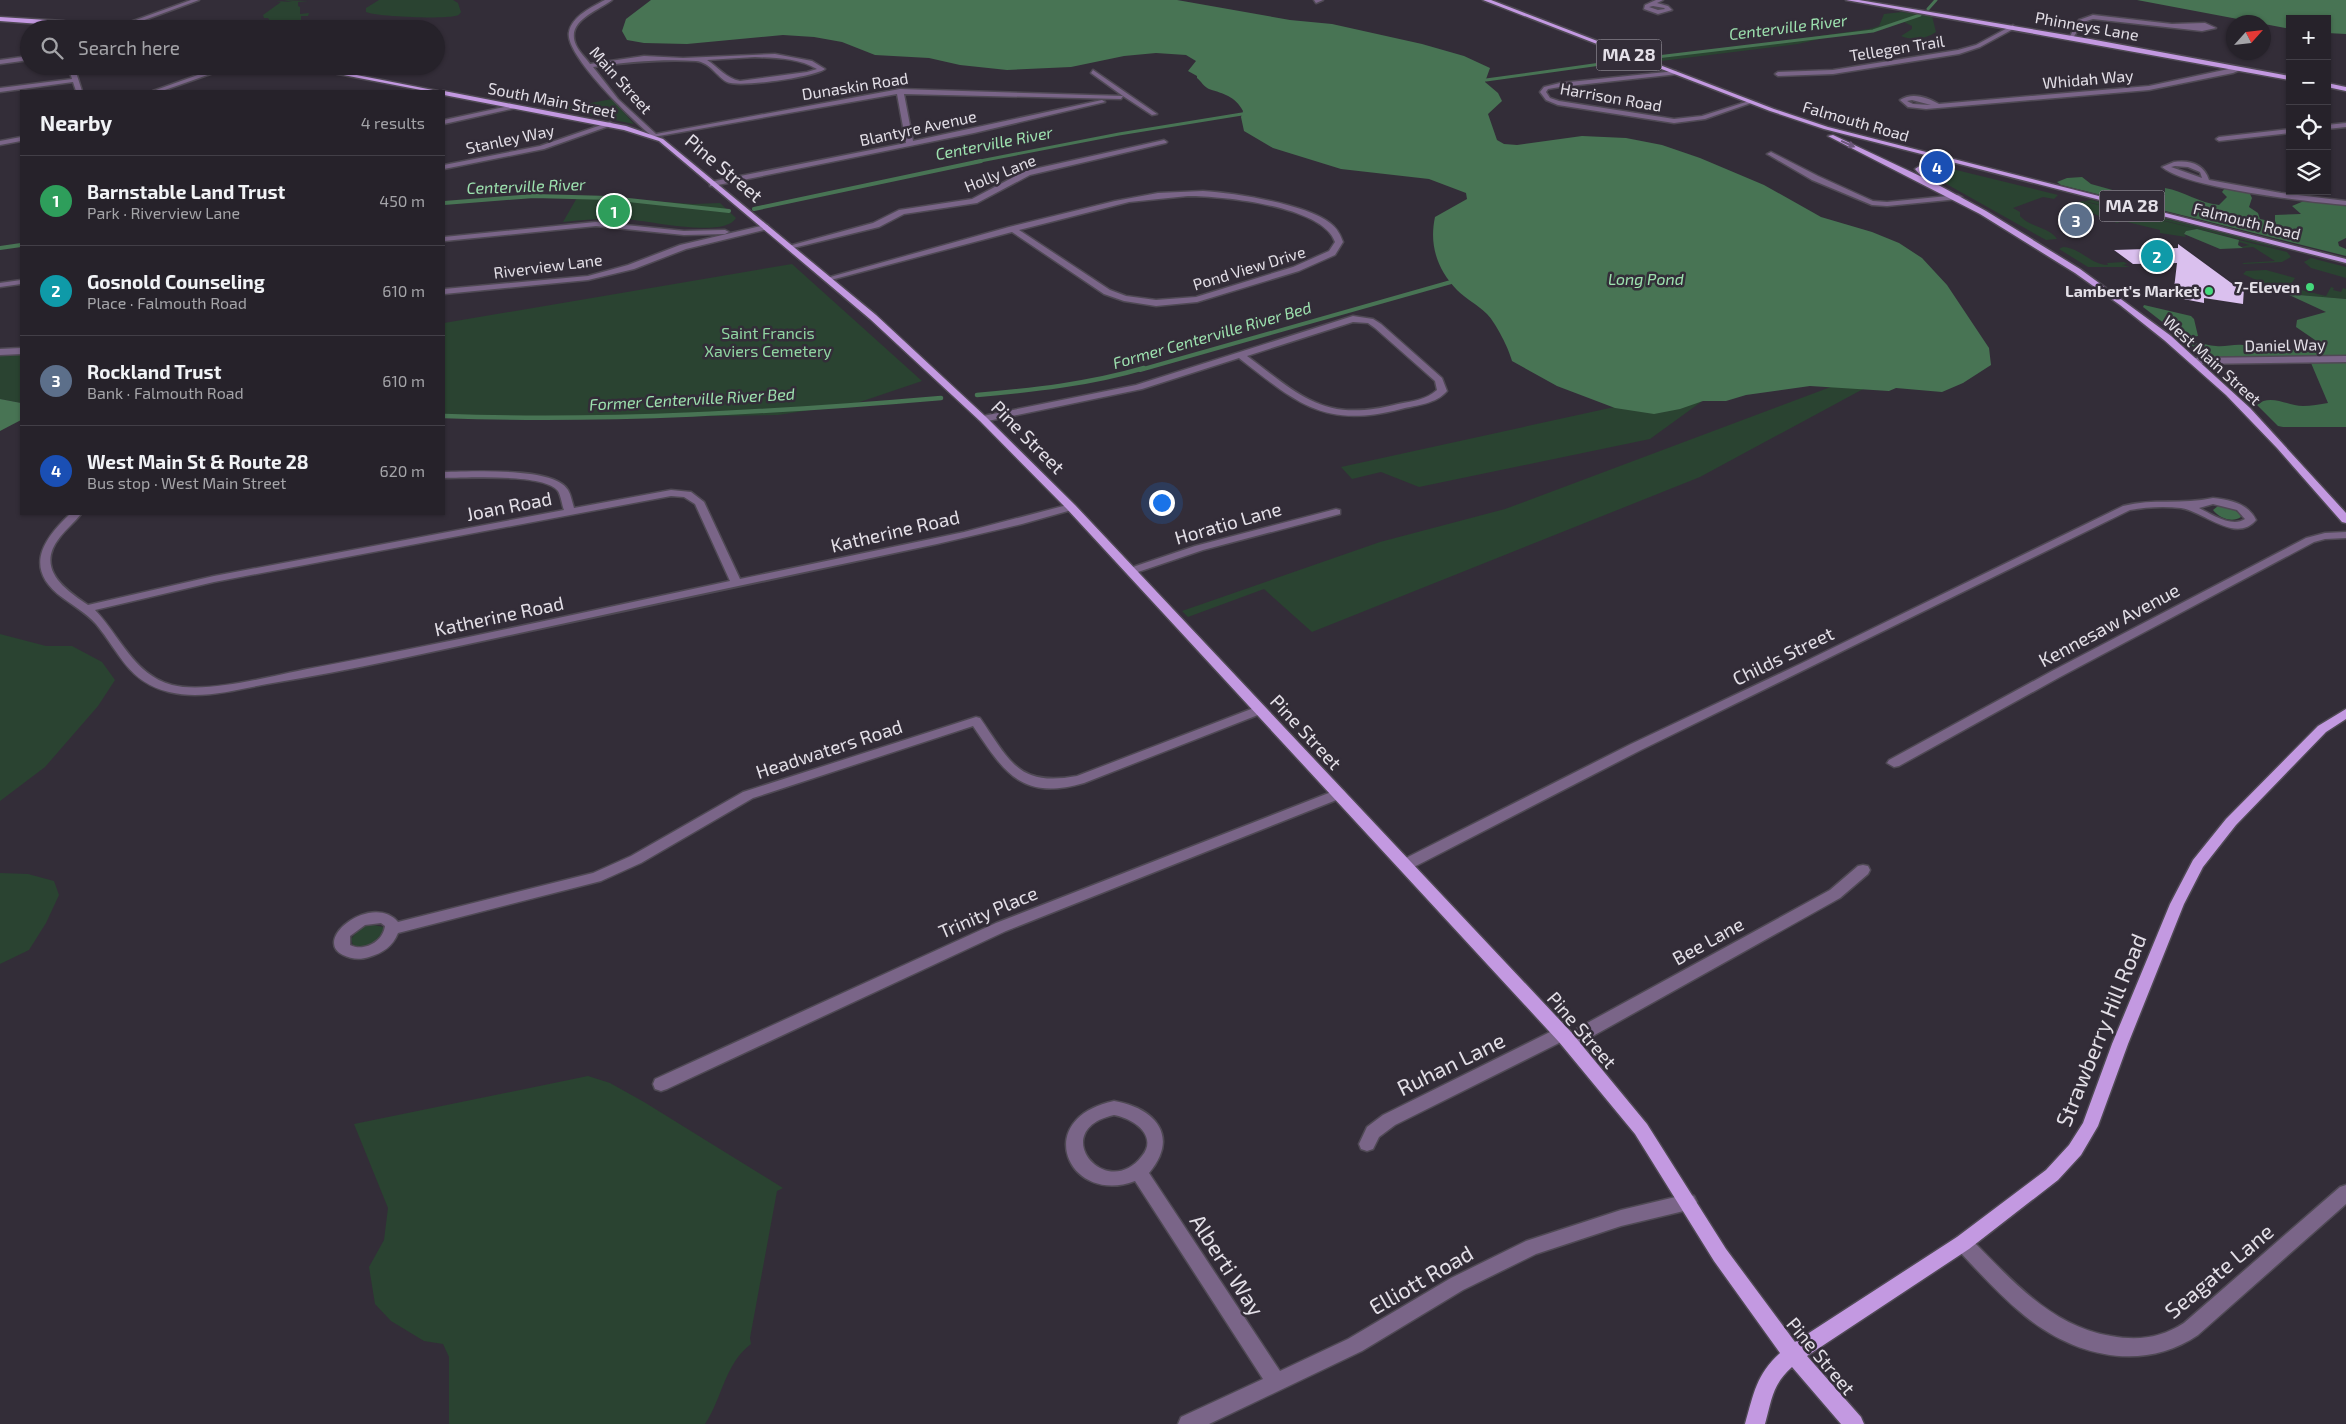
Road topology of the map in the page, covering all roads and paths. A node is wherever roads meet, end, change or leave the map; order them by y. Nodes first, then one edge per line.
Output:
1 (196, 0) edge
2 (609, 0) edge
3 (1486, 0) edge
4 (1660, 0) edge
5 (1849, 0) edge
6 (1653, 4) dead end
7 (0, 19) edge
8 (20, 20) edge
9 (139, 20) edge
10 (2013, 27) junction
11 (2184, 27) dead end
12 (2071, 37) junction
13 (700, 58) junction
14 (20, 59) edge
15 (0, 62) edge
16 (588, 66) junction
17 (2238, 68) junction
18 (1093, 72) dead end
19 (1676, 73) junction
20 (1778, 74) dead end
21 (74, 75) edge
22 (203, 75) edge
23 (349, 75) edge
24 (2286, 77) edge
25 (76, 80) junction
26 (2331, 86) edge
27 (2346, 89) edge
28 (0, 90) edge
29 (79, 90) edge
30 (159, 90) edge
31 (430, 90) edge
32 (900, 91) junction
33 (445, 93) edge
34 (1124, 96) junction
35 (1751, 102) junction
36 (1938, 106) dead end
37 (514, 107) junction
38 (1772, 110) junction
39 (1154, 114) dead end
40 (445, 122) edge
41 (610, 124) junction
42 (2346, 125) edge
43 (2331, 127) edge
44 (2286, 131) edge
45 (655, 136) junction
46 (2219, 139) dead end
47 (20, 140) edge
48 (1164, 142) dead end
49 (0, 144) edge
50 (910, 144) junction
51 (1918, 153) junction
52 (1771, 154) dead end
53 (1937, 158) junction
54 (445, 167) edge
55 (1901, 168) junction
56 (2206, 180) junction
57 (713, 184) junction
58 (1934, 184) junction
59 (1958, 197) junction
60 (2346, 203) edge
61 (764, 227) junction
62 (1012, 230) junction
63 (740, 232) junction
64 (445, 239) edge
65 (789, 247) junction
66 (2346, 260) edge
67 (827, 279) junction
68 (20, 282) edge
69 (0, 285) edge
70 (445, 292) edge
71 (20, 351) edge
72 (0, 352) edge
73 (1240, 355) junction
74 (2346, 359) edge
75 (2194, 361) junction
76 (984, 419) junction
77 (445, 475) edge
78 (2184, 505) junction
79 (1072, 508) junction
80 (570, 512) junction
81 (1336, 512) dead end
82 (75, 515) edge
83 (2346, 520) edge
84 (2346, 535) edge
85 (1131, 571) junction
86 (736, 583) junction
87 (89, 608) junction
88 (1259, 710) junction
89 (2346, 713) edge
90 (1894, 763) dead end
91 (1339, 794) junction
92 (1405, 864) junction
93 (1863, 870) dead end
94 (392, 929) dead end
95 (1565, 1038) junction
96 (661, 1084) dead end
97 (1367, 1144) dead end
98 (1139, 1172) junction
99 (2346, 1193) edge
100 (1688, 1202) junction
101 (1963, 1243) junction
102 (1793, 1354) junction
103 (1276, 1382) junction
104 (1188, 1424) edge
105 (1755, 1424) edge
106 (1854, 1424) edge

1 - 9 street
2 - 16 street, Main Street
3 - 19 main road, Falmouth Road / MA 28
4 - 6 street
5 - 10 main road, Phinneys Lane
7 - 8 main road
10 - 12 main road, Phinneys Lane
10 - 20 street, Tellegen Trail
11 - 12 street
12 - 17 main road, Phinneys Lane
13 - 13 street
13 - 16 street
14 - 15 street
16 - 45 street, Main Street
17 - 24 main road, Phinneys Lane
17 - 36 street, Whidah Way
18 - 34 street
19 - 35 main road, Falmouth Road / MA 28
19 - 35 street, Harrison Road
21 - 25 street
22 - 30 street
23 - 31 main road
25 - 28 street
25 - 29 street
26 - 27 main road
32 - 34 street, Dunaskin Road
32 - 45 street, Dunaskin Road
32 - 50 street
33 - 37 main road, South Main Street
34 - 39 street
34 - 50 street, Blantyre Avenue
35 - 38 main road, Falmouth Road / MA 28
37 - 40 street, Stanley Way
37 - 41 main road, South Main Street
38 - 51 main road, Falmouth Road / MA 28
38 -> 55 main road, West Main Street
41 - 45 main road, South Main Street
41 - 54 street, Stanley Way
42 - 43 street
44 - 46 street
45 - 57 main road, Pine Street
47 - 49 street
48 - 65 street, Holly Lane
50 - 57 street, Blantyre Avenue
51 - 53 main road, Falmouth Road / MA 28
51 - 55 main road
52 - 59 street
53 - 58 main road, West Main Street
53 - 66 main road, Falmouth Road / MA 28
55 - 58 main road, West Main Street
56 - 56 street
56 - 60 street
57 - 61 main road, Pine Street
58 - 59 main road, West Main Street
59 - 75 main road, West Main Street
61 - 63 street, Riverview Lane
61 - 65 main road, Pine Street
62 - 62 street, Pond View Drive
62 - 67 street, Pond View Drive
63 - 64 street, Riverview Lane
63 - 70 street, Riverview Lane
65 - 67 main road, Pine Street
67 - 76 main road, Pine Street
68 - 69 street
71 - 72 street
73 - 73 street
73 - 76 street
74 - 75 street, Daniel Way
75 - 83 main road, West Main Street
76 - 79 main road, Pine Street
77 - 80 street
78 - 78 street, Childs Street
78 - 92 street, Childs Street
79 - 85 main road, Pine Street
79 - 86 street, Katherine Road
80 - 86 street, Joan Road
80 - 87 street, Joan Road
81 - 85 street, Horatio Lane
82 - 87 street, Katherine Road
84 - 90 street, Kennesaw Avenue
85 - 88 main road, Pine Street
86 - 87 street, Katherine Road
88 - 91 main road, Pine Street
88 - 94 street, Headwaters Road
89 - 101 main road, Strawberry Hill Road
91 - 92 main road, Pine Street
91 - 96 street, Trinity Place
92 - 95 main road, Pine Street
93 - 95 street, Bee Lane
95 - 97 street, Ruhan Lane
95 - 100 main road, Pine Street
98 - 98 street
98 - 103 street, Alberti Way
99 - 101 street, Seagate Lane
100 - 102 main road, Pine Street
100 - 103 street, Elliott Road
101 - 102 main road, Strawberry Hill Road
102 - 105 main road, Strawberry Hill Road
102 - 106 main road, Pine Street
103 - 104 street, Elliott Road

